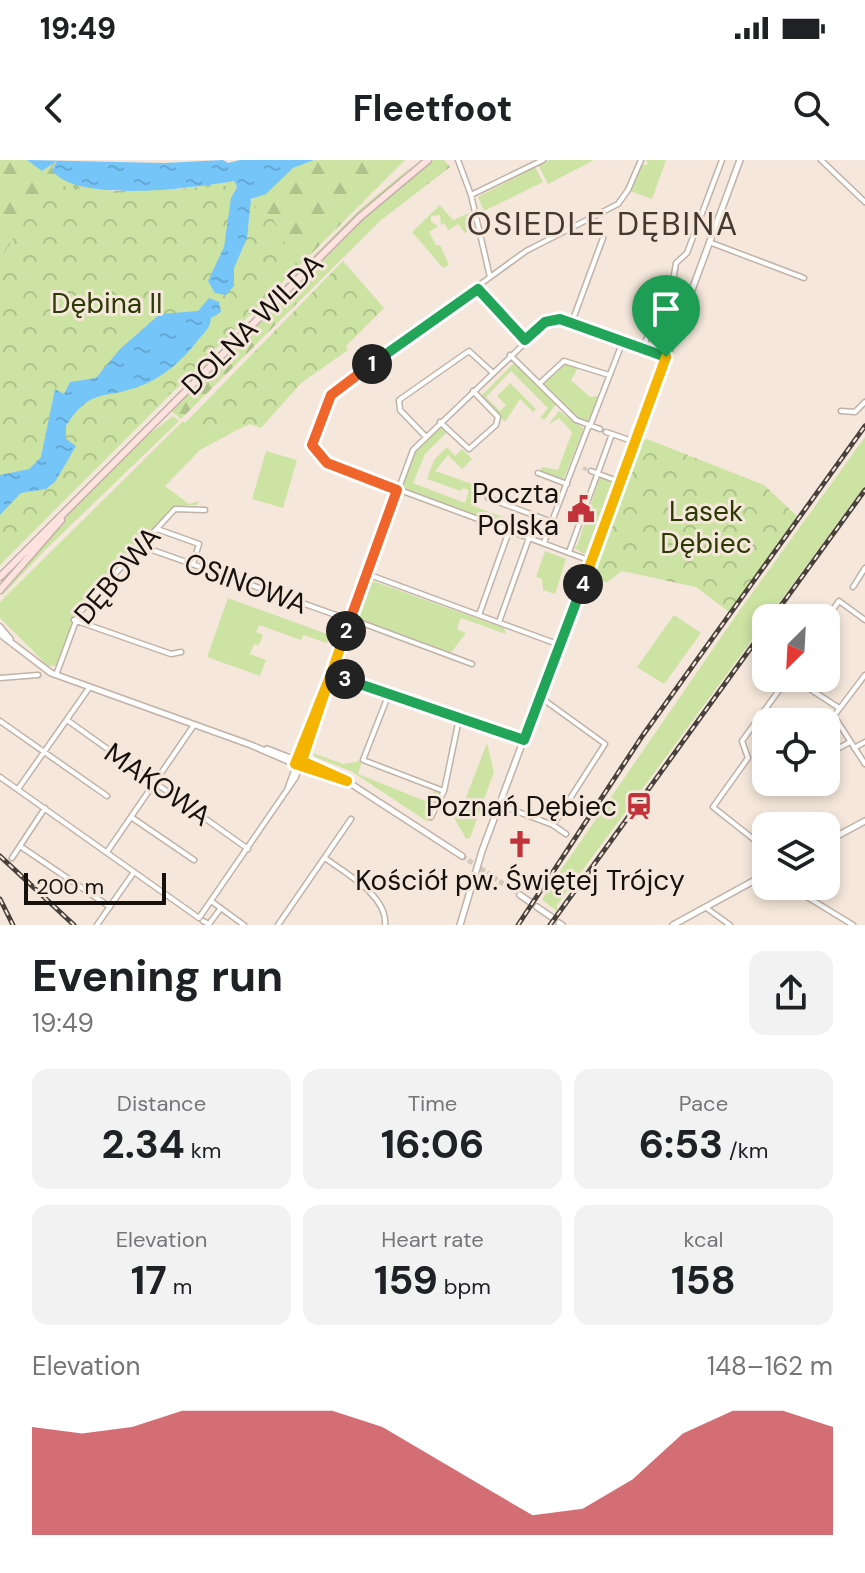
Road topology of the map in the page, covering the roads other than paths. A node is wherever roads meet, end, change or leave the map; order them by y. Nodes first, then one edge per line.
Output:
1 (428, 160) edge
2 (458, 160) edge
3 (543, 160) edge
4 (641, 160) edge
5 (722, 160) edge
6 (740, 160) edge
7 (821, 160) edge
8 (471, 195) junction
9 (865, 202) edge
10 (603, 238) dead end
11 (709, 242) junction
12 (490, 277) junction
13 (804, 278) dead end
14 (478, 289) junction
15 (572, 322) junction
16 (525, 340) junction
17 (623, 341) junction
18 (643, 348) junction
19 (510, 355) junction
20 (666, 357) junction
21 (492, 372) junction
22 (610, 376) junction
23 (539, 384) junction
24 (473, 391) junction
25 (865, 402) edge
26 (841, 411) dead end
27 (440, 422) junction
28 (590, 426) junction
29 (600, 429) dead end
30 (426, 437) junction
31 (635, 442) junction
32 (574, 465) junction
33 (581, 468) tunnel mouth
34 (591, 471) tunnel mouth
35 (538, 473) dead end
36 (597, 474) junction
37 (620, 482) junction
38 (567, 484) junction
39 (397, 490) junction
40 (81, 495) junction
41 (488, 498) dead end
42 (205, 510) dead end
43 (552, 522) junction
44 (157, 529) junction
45 (509, 531) junction
46 (529, 538) junction
47 (544, 543) junction
48 (141, 546) junction
49 (569, 553) junction
50 (591, 561) junction
51 (193, 564) junction
52 (865, 568) edge
53 (367, 574) junction
54 (0, 577) edge
55 (853, 587) dead end
56 (0, 590) edge
57 (837, 604) edge
58 (479, 615) junction
59 (351, 619) junction
60 (74, 620) junction
61 (865, 620) edge
62 (499, 622) junction
63 (0, 627) edge
64 (0, 634) edge
65 (12, 643) junction
66 (560, 645) junction
67 (181, 652) dead end
68 (472, 664) dead end
69 (331, 674) junction
70 (38, 675) dead end
71 (56, 675) junction
72 (865, 675) edge
73 (0, 678) edge
74 (89, 688) junction
75 (780, 692) edge
76 (813, 692) edge
77 (388, 696) junction
78 (540, 697) junction
79 (839, 708) joint
80 (459, 719) junction
81 (67, 720) junction
82 (0, 721) edge
83 (194, 725) junction
84 (840, 726) edge
85 (524, 740) junction
86 (850, 742) junction
87 (865, 742) edge
88 (840, 747) edge
89 (854, 748) junction
90 (44, 752) junction
91 (298, 762) junction
92 (865, 764) edge
93 (0, 777) edge
94 (156, 783) junction
95 (18, 789) junction
96 (444, 791) junction
97 (107, 796) dead end
98 (500, 805) junction
99 (45, 808) junction
100 (131, 817) junction
101 (431, 817) dead end
102 (351, 819) dead end
103 (865, 821) edge
104 (553, 825) junction
105 (566, 834) dead end
106 (840, 834) edge
107 (752, 838) edge
108 (20, 846) junction
109 (248, 849) junction
110 (107, 852) junction
111 (462, 856) tunnel mouth
112 (12, 858) dead end
113 (325, 858) junction
114 (194, 860) dead end
115 (134, 872) junction
116 (752, 882) edge
117 (520, 895) tunnel mouth
118 (812, 900) edge
119 (211, 901) junction
120 (530, 902) dead end
121 (110, 907) junction
122 (537, 907) dead end
123 (705, 907) junction
124 (221, 908) junction
125 (553, 918) dead end
126 (201, 921) edge
127 (97, 925) edge
128 (244, 925) edge
129 (278, 925) edge
130 (385, 925) edge
131 (460, 925) edge
132 (673, 925) edge
133 (730, 925) edge
134 (853, 925) edge

1 - 40 main road, DOLNA WILDA
2 - 8 street
3 - 8 street
4 - 12 street
5 - 18 street
6 - 11 street
7 - 9 street
8 - 12 street
10 - 15 street
11 - 13 street
11 - 20 street
12 - 14 street
14 - 16 street
14 - 39 street
15 - 16 street
15 - 17 street
16 - 19 street
17 - 18 street
17 - 22 street
18 - 20 street
19 - 21 street
19 - 23 street
20 - 31 street
21 - 24 street
21 - 30 street
22 - 23 street
22 - 28 street
23 - 28 street
24 - 27 street
24 - 27 street
25 - 26 street
27 - 30 street
28 - 29 street
28 - 32 street
30 - 39 street
31 - 36 street
31 - 37 street
32 - 33 street
32 - 38 street
34 - 36 street
35 - 38 street
36 - 37 street
36 - 49 street
37 - 50 street
38 - 43 street
39 - 45 street
39 - 53 street
40 - 54 main road, DOLNA WILDA
40 - 56 main road, DOLNA WILDA
41 - 43 street
42 - 44 street, DĘBOWA
43 - 47 street
44 - 48 street, DĘBOWA
44 - 51 street
45 - 46 street
45 - 58 street
46 - 47 street
46 - 62 street
47 - 49 street
48 - 51 street, OSINOWA
48 - 60 street, DĘBOWA
49 - 50 street
50 - 66 street
51 - 59 street, OSINOWA
52 - 55 street
53 - 58 street
53 - 59 street
57 - 61 street
58 - 62 street
59 - 68 street, OSINOWA
59 - 69 street
60 - 67 street
60 - 71 street, DĘBOWA
62 - 66 street
63 - 65 street
64 - 65 street
65 - 71 street
66 - 78 street
69 - 77 street
69 - 91 street
70 - 73 street
71 - 74 street
72 - 79 street
74 - 81 street
74 - 83 street
75 - 107 street
76 - 79 street
77 - 80 street
77 - 96 street
78 - 85 street
78 - 104 street
80 - 85 street
80 - 96 street
81 - 90 street
81 - 94 street, MAKOWA
82 - 90 street
83 - 91 street
83 - 94 street
84 - 86 street
85 - 98 street
86 - 88 street
86 - 89 street
87 - 89 street
89 - 92 street
90 - 95 street
90 - 97 street
91 - 109 street
91 - 111 street
93 - 95 street
94 - 100 street
94 - 109 street, MAKOWA
95 - 99 street
96 - 101 street
98 - 104 street
98 - 131 street
99 - 108 street
99 - 110 street
100 - 110 street
100 - 114 street
102 - 113 street
103 - 106 street
104 - 105 street
108 - 112 street
108 - 121 street
109 - 119 street
110 - 115 street
113 - 129 street
113 - 130 street
115 - 121 street
115 - 126 street
116 - 123 street
117 - 120 street
118 - 134 street
119 - 124 street
119 - 126 street
121 - 127 street
122 - 125 street
123 - 132 street
123 - 133 street
124 - 126 street
124 - 128 street

